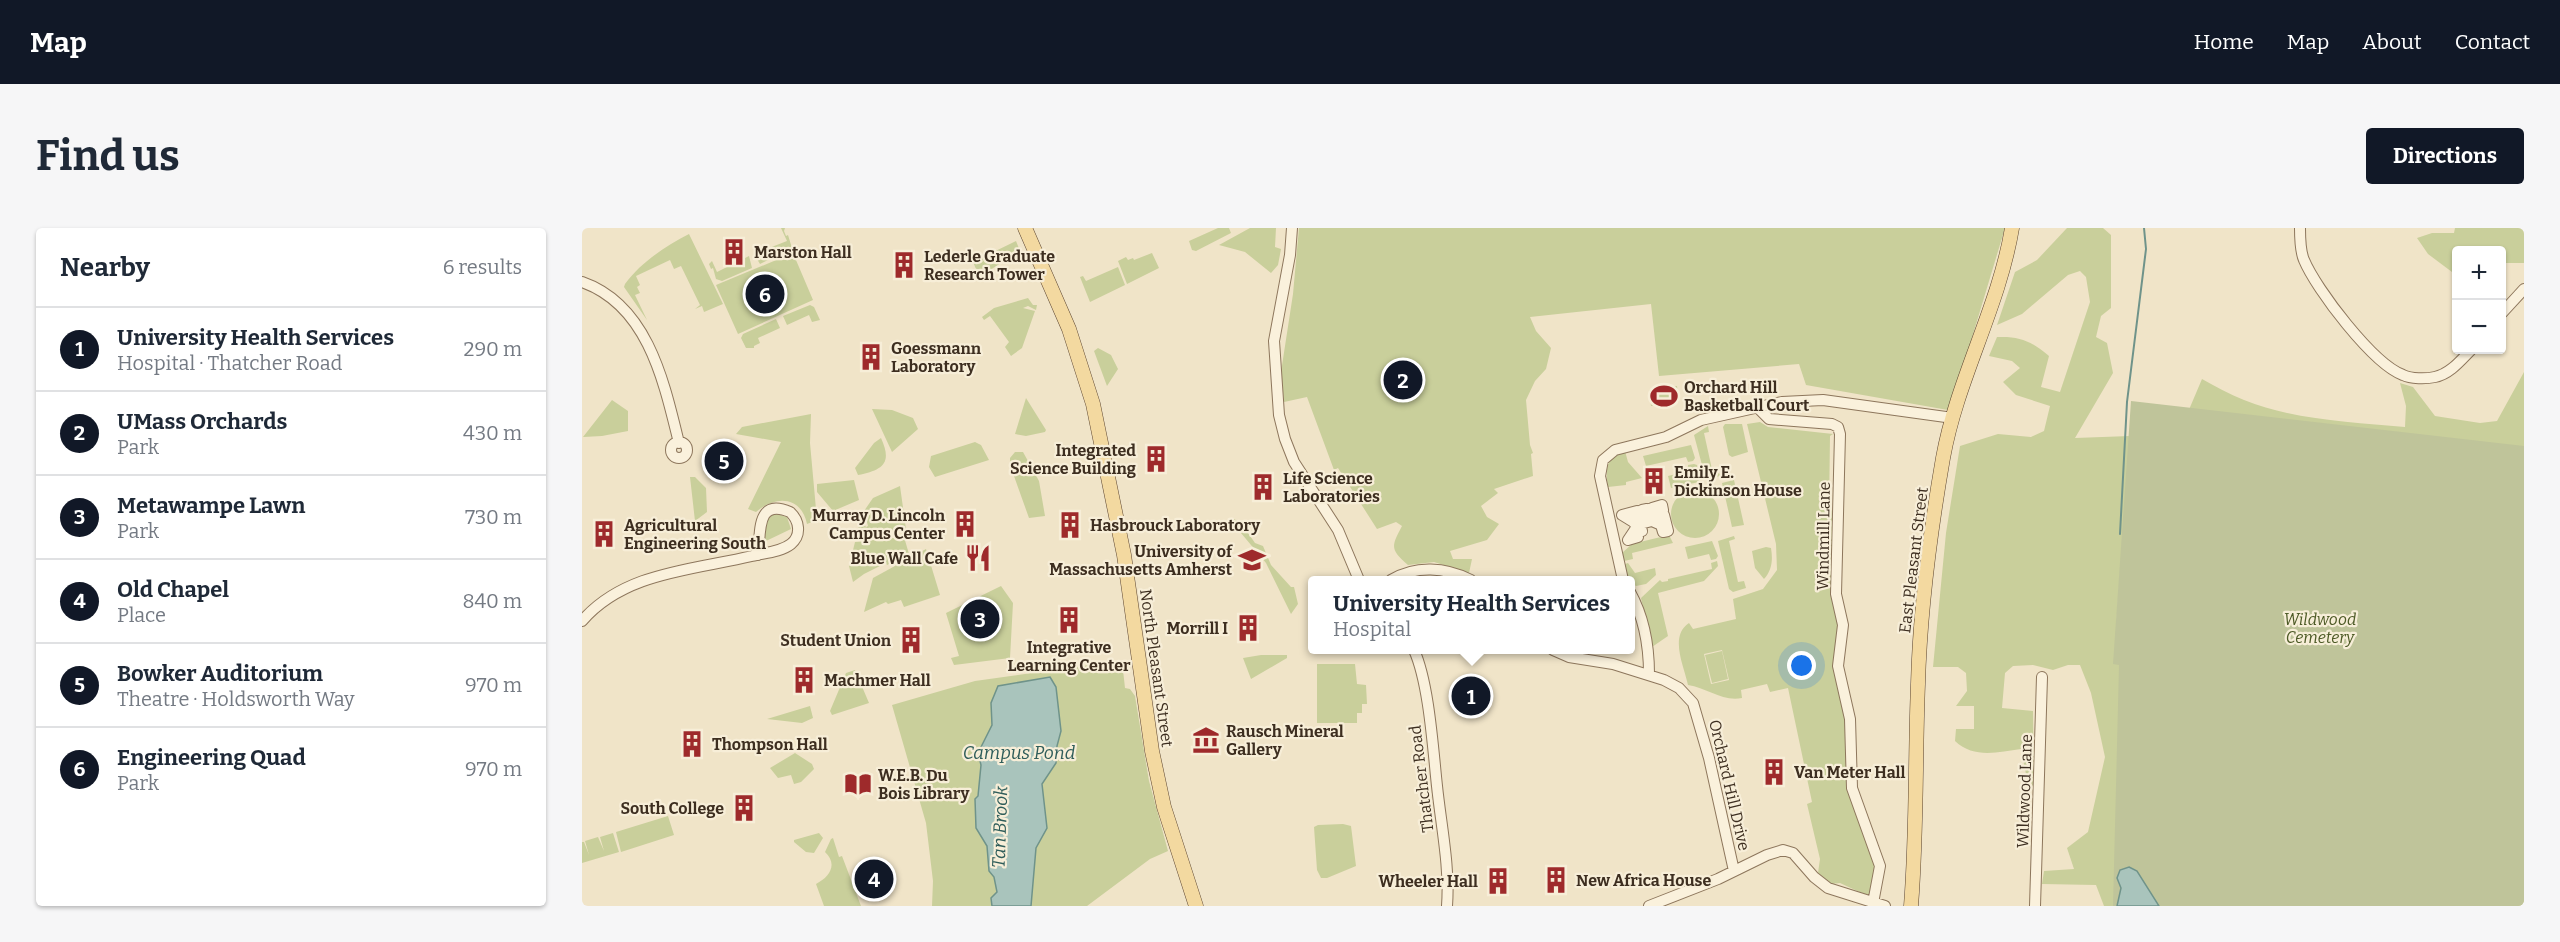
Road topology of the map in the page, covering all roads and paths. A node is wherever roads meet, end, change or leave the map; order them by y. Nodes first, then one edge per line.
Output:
1 (1025, 228) edge
2 (1292, 228) edge
3 (2012, 228) edge
4 (2300, 228) edge
5 (582, 282) edge
6 (2524, 289) edge
7 (2506, 309) edge
8 (2467, 354) edge
9 (1758, 408) junction
10 (1953, 418) junction
11 (679, 443) dead end
12 (1622, 515) joint
13 (758, 555) junction
14 (1358, 576) edge
15 (1399, 576) edge
16 (1460, 576) edge
17 (1622, 576) edge
18 (1635, 603) edge
19 (582, 621) edge
20 (1415, 654) edge
21 (1563, 654) edge
22 (1649, 674) junction
23 (2042, 677) dead end
24 (1734, 870) junction
25 (1873, 903) junction
26 (1196, 906) edge
27 (1447, 906) edge
28 (1649, 906) edge
29 (1885, 906) edge
30 (1911, 906) edge
31 (2035, 906) edge

1 - 26 main road, North Pleasant Street
2 - 14 street
3 - 10 main road, East Pleasant Street
4 - 8 street
5 - 11 street
6 - 7 street
9 - 10 street
9 - 17 street
9 - 25 street, Windmill Lane
10 - 30 main road, East Pleasant Street
12 - 12 street
13 - 13 street
13 - 19 street
15 - 16 street
18 - 22 street
20 - 27 street, Thatcher Road
21 - 22 street, Orchard Hill Drive
22 - 24 street, Orchard Hill Drive
23 - 31 street, Wildwood Lane
24 - 25 street
24 - 28 street
25 - 29 street

